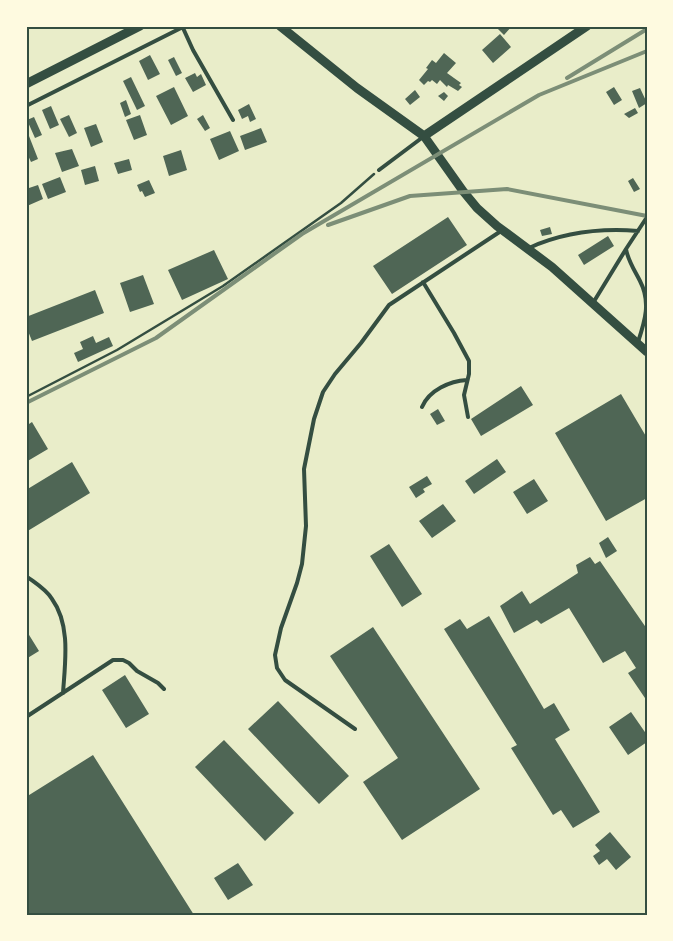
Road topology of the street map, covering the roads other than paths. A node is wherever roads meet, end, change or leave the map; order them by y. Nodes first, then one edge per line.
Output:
1 (140, 26) edge
2 (587, 26) edge
3 (184, 27) edge
4 (284, 27) edge
5 (26, 84) edge
6 (26, 106) edge
7 (233, 120) dead end
8 (424, 136) junction
9 (379, 170) road end
10 (647, 217) edge
11 (503, 230) junction
12 (638, 230) junction
13 (529, 248) junction
14 (626, 249) junction
15 (424, 282) junction
16 (593, 304) junction
17 (638, 344) junction
18 (647, 352) edge
19 (467, 380) junction
20 (422, 408) dead end
21 (468, 417) dead end
22 (26, 576) edge
23 (164, 689) dead end
24 (63, 693) junction
25 (26, 716) edge
26 (355, 729) dead end

1 - 5 street
2 - 8 street
3 - 6 lane
3 - 7 lane
4 - 8 street
8 - 9 lane
8 - 11 street
10 - 12 lane
11 - 13 street
11 - 15 lane
12 - 13 lane
12 - 14 lane
13 - 16 street
14 - 16 lane
14 - 17 lane
15 - 19 lane
15 - 26 lane
16 - 17 street
17 - 18 street
19 - 20 lane
19 - 21 lane
22 - 24 lane
23 - 24 lane
24 - 25 lane

